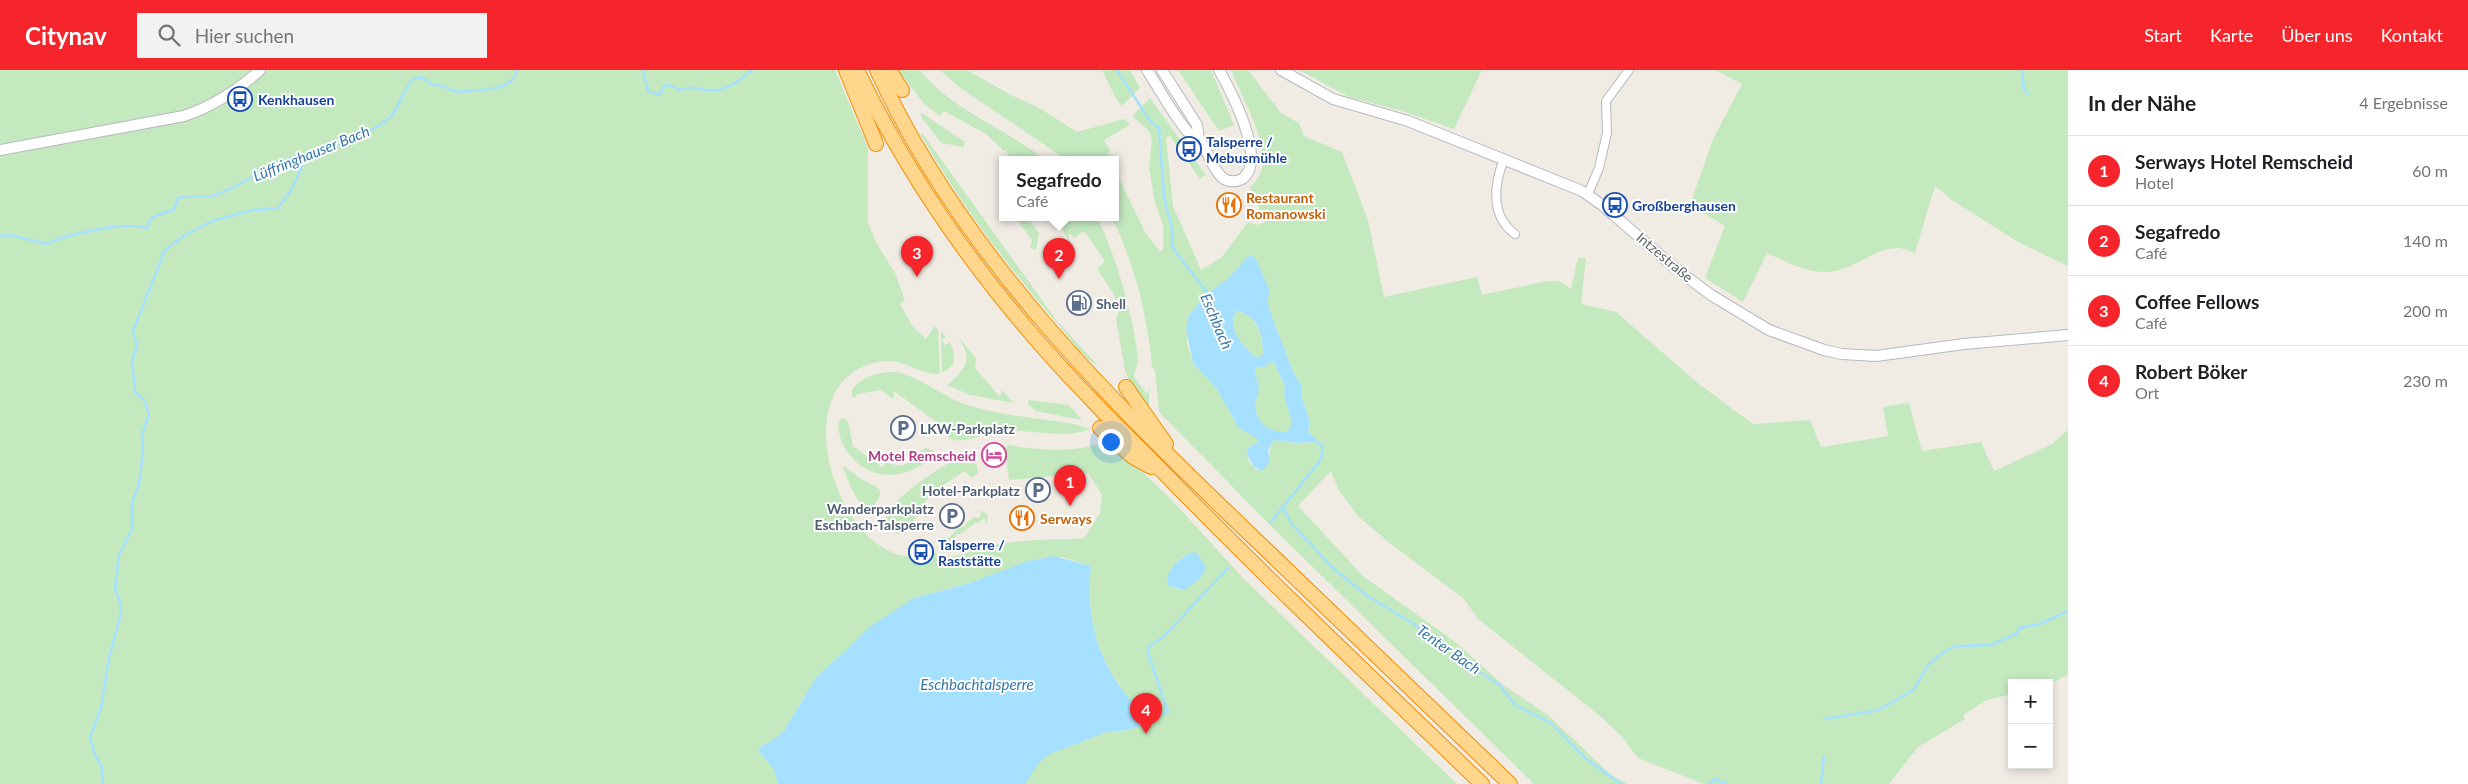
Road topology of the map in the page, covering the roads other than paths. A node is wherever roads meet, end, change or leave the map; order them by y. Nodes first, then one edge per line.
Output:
1 (260, 70) edge
2 (846, 70) edge
3 (857, 70) edge
4 (877, 70) edge
5 (889, 70) edge
6 (1148, 70) edge
7 (1162, 70) edge
8 (1219, 70) edge
9 (1281, 70) edge
10 (1629, 70) edge
11 (902, 90) dead end
12 (1199, 140) junction
13 (876, 144) dead end
14 (0, 150) edge
15 (1504, 159) junction
16 (1588, 194) junction
17 (1515, 234) dead end
18 (2068, 335) edge
19 (1126, 386) dead end
20 (1100, 428) dead end
21 (1176, 462) junction
22 (1167, 476) junction
23 (1482, 784) edge
24 (1510, 784) edge

1 - 14 main road
2 - 13 highway
3 - 22 highway
4 - 21 highway
5 - 11 highway
6 - 12 main road
7 - 12 main road
8 - 12 main road
9 - 15 main road, Intzestraße
10 - 16 street
15 - 16 main road, Intzestraße
15 - 17 street
16 - 18 main road, Intzestraße
19 - 21 highway
20 - 22 highway
21 - 24 highway
22 - 23 highway

